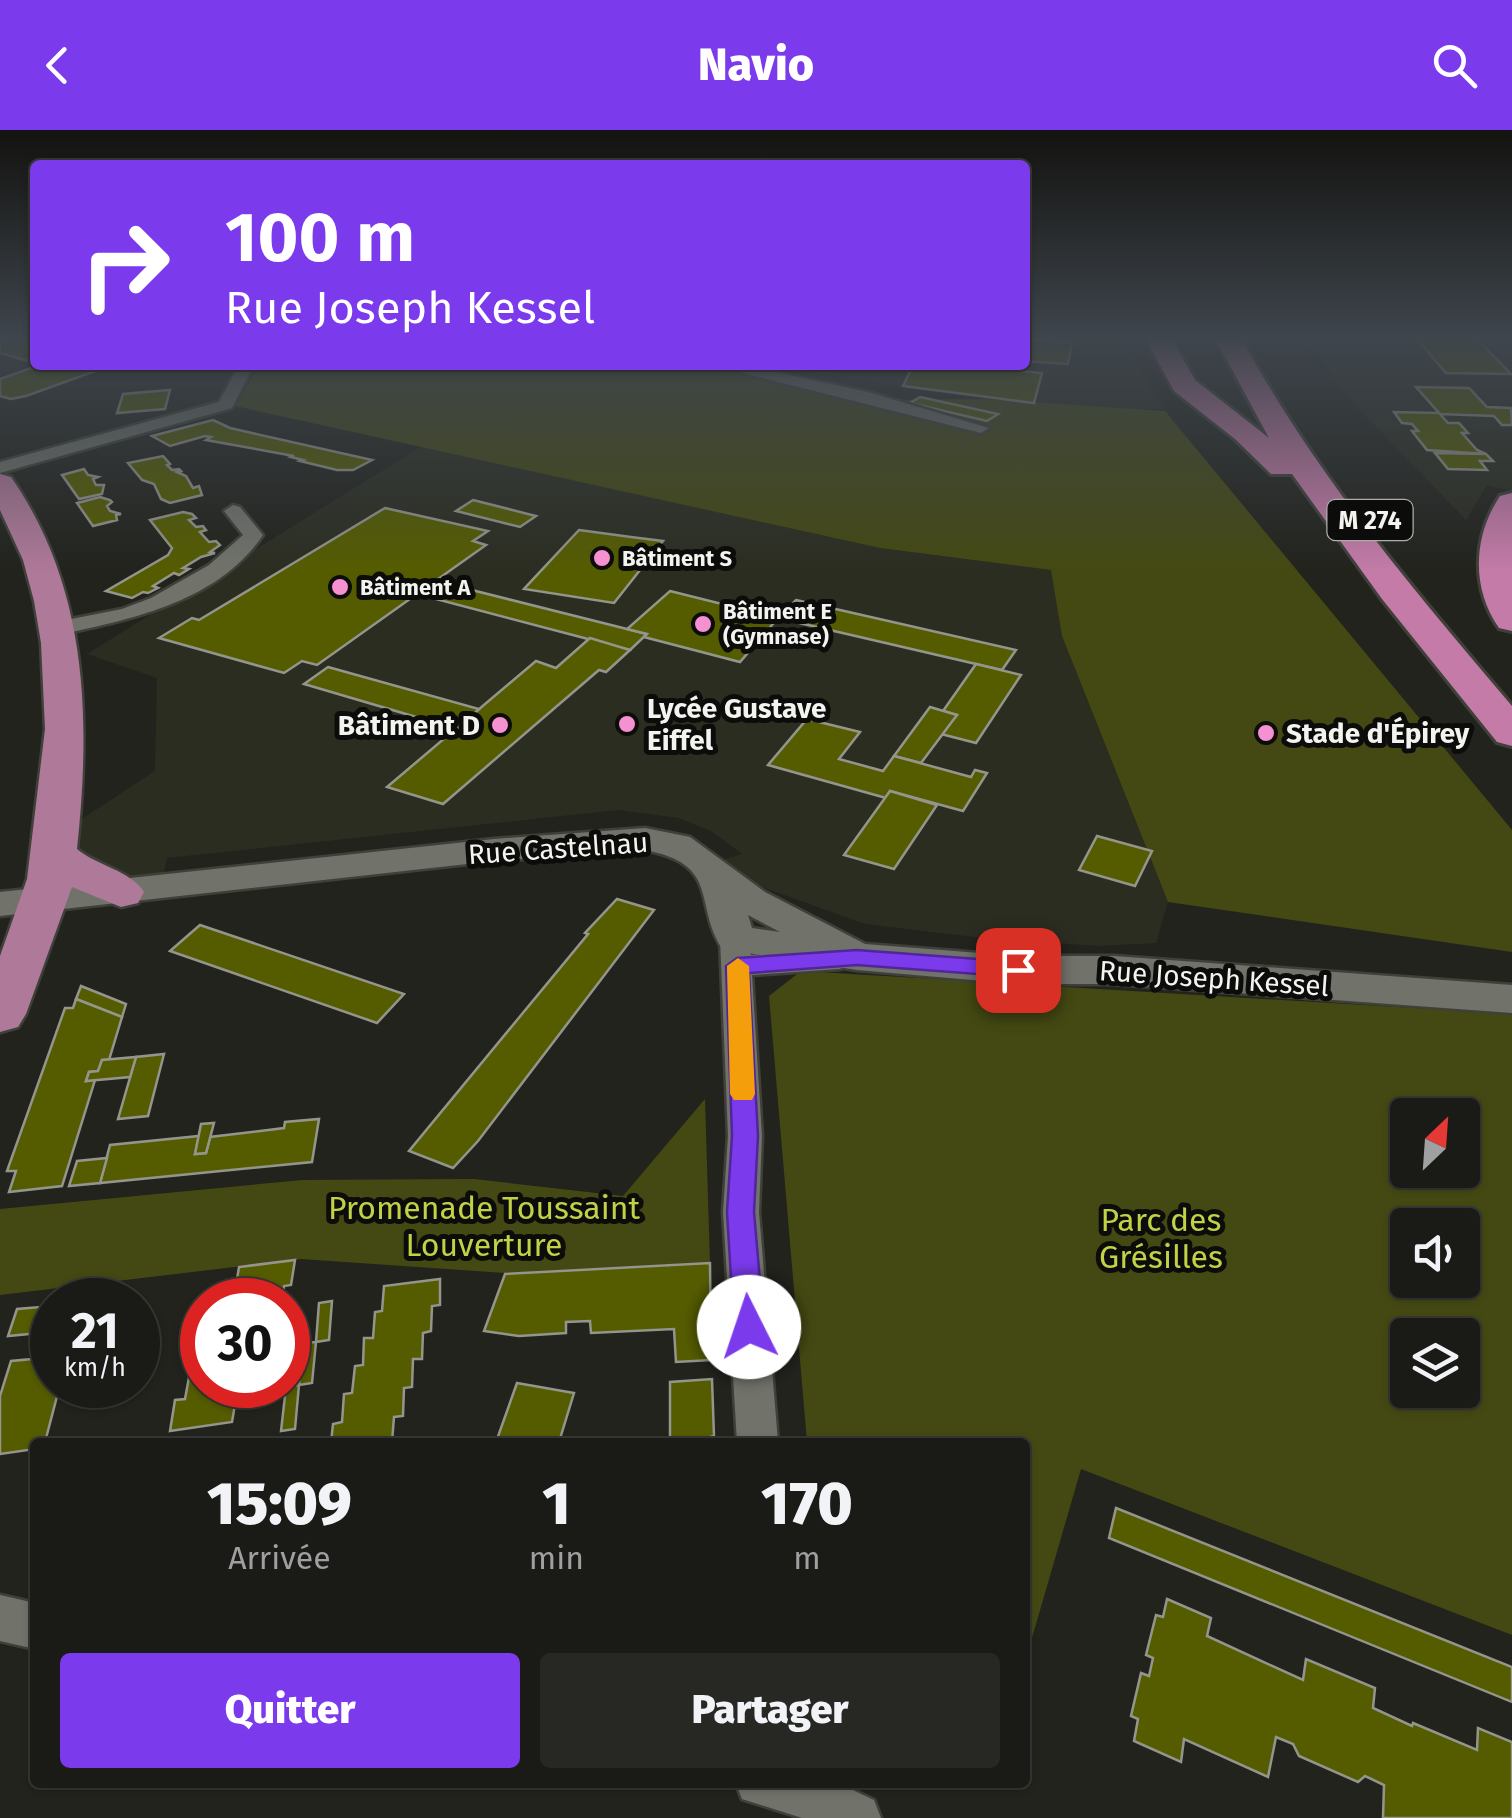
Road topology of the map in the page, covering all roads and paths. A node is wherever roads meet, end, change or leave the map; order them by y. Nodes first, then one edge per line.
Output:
1 (194, 415) edge
2 (918, 415) edge
3 (1222, 415) edge
4 (1269, 415) edge
5 (1296, 415) edge
6 (981, 428) dead end
7 (0, 468) edge
8 (0, 483) edge
9 (1512, 503) edge
10 (232, 511) dead end
11 (1344, 527) junction
12 (1512, 620) edge
13 (59, 628) junction
14 (1512, 688) edge
15 (1512, 733) edge
16 (53, 851) junction
17 (719, 876) junction
18 (121, 892) junction
19 (45, 900) junction
20 (0, 904) edge
21 (736, 952) junction
22 (857, 958) junction
23 (20, 962) junction
24 (1512, 999) edge
25 (0, 1014) edge
26 (758, 1438) edge
27 (0, 1618) edge
28 (30, 1625) edge
29 (792, 1788) edge
30 (856, 1818) edge

1 - 7 street
2 - 6 street
3 - 11 highway
4 - 11 highway, M 274
5 - 14 highway, M 274
8 - 13 main road
9 - 12 highway
10 - 13 street
11 - 15 highway, M 274
13 - 16 main road
16 - 18 main road
16 - 19 main road
17 - 18 street, Rue Castelnau
17 - 21 street
17 - 22 street, Rue Joseph Kessel
18 - 19 street, Rue Castelnau
18 - 23 street
19 - 20 street, Rue Castelnau
19 - 23 main road
21 - 22 street, Rue Joseph Kessel
21 - 26 street
22 - 24 street, Rue Joseph Kessel
23 - 25 main road
27 - 28 street
29 - 30 street

